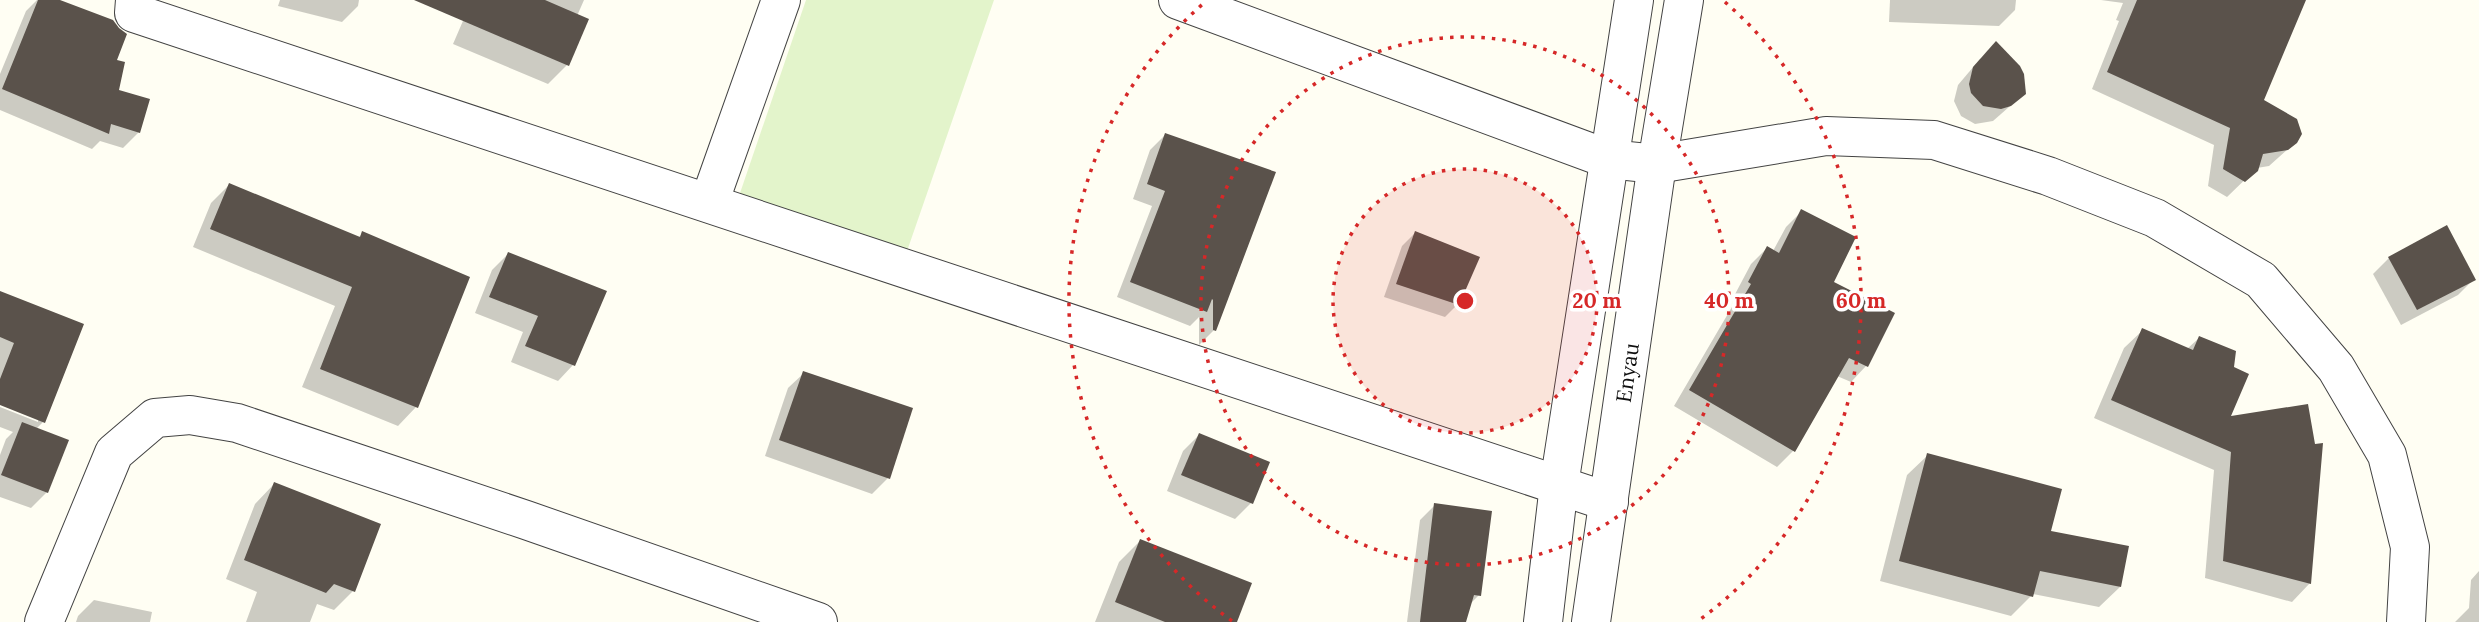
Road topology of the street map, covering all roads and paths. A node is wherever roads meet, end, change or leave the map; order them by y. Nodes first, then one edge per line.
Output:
1 (135, 0) edge
2 (781, 0) edge
3 (1178, 0) edge
4 (1634, 0) edge
5 (1684, 0) edge
6 (1608, 159) junction
7 (1657, 164) junction
8 (709, 203) junction
9 (1559, 485) junction
10 (1609, 502) junction
11 (44, 622) edge
12 (818, 622) edge
13 (1543, 622) edge
14 (1591, 622) edge
15 (2406, 622) edge

1 - 8 street
2 - 8 street
3 - 6 street
4 - 6 street
5 - 7 street, Enyau
6 - 7 street
6 - 9 street
7 - 10 street, Enyau
7 - 15 street
8 - 9 street
9 - 10 street
9 - 13 street
10 - 14 street, Enyau
11 - 12 street

